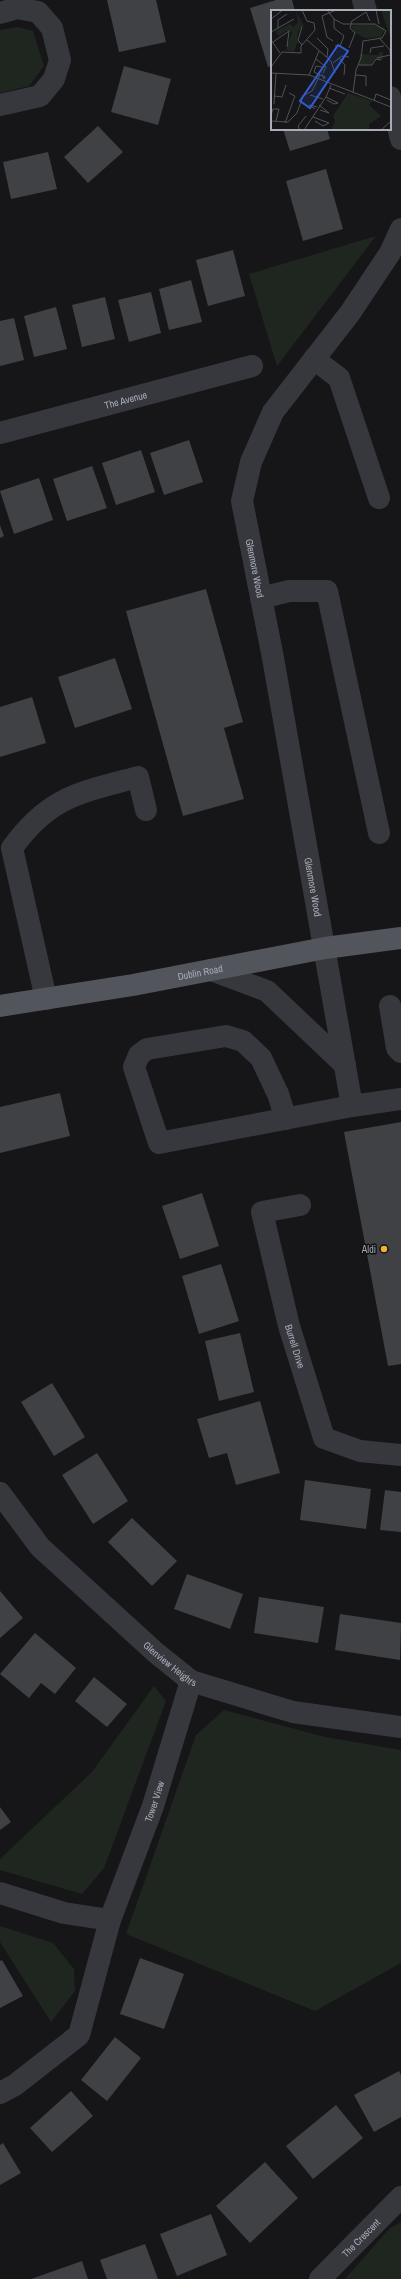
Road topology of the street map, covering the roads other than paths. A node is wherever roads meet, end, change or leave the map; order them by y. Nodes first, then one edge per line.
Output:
1 (364, 0) edge
2 (366, 10) edge
3 (0, 13) edge
4 (391, 101) edge
5 (0, 105) edge
6 (401, 139) edge
7 (401, 229) edge
8 (314, 359) junction
9 (252, 366) dead end
10 (0, 433) edge
11 (379, 498) dead end
12 (261, 598) junction
13 (146, 810) dead end
14 (379, 833) dead end
15 (401, 938) edge
16 (325, 948) junction
17 (211, 970) junction
18 (46, 999) junction
19 (0, 1006) edge
20 (390, 1006) dead end
21 (401, 1052) edge
22 (345, 1065) junction
23 (401, 1099) edge
24 (352, 1106) junction
25 (286, 1119) junction
26 (300, 1205) dead end
27 (401, 1455) edge
28 (0, 1493) edge
29 (191, 1681) junction
30 (401, 1726) edge
31 (0, 1893) edge
32 (110, 1920) junction
33 (0, 2093) edge
34 (401, 2197) edge
35 (320, 2279) edge

1 - 2 street
3 - 5 street
4 - 6 street
7 - 8 street, Glenmore Wood
8 - 11 street
8 - 12 street, Glenmore Wood
9 - 10 street, The Avenue
12 - 14 street
12 - 16 street, Glenmore Wood
13 - 18 street
15 - 16 main road, Dublin Road
16 - 17 main road, Dublin Road
16 - 22 street, Glenmore Wood
17 - 18 main road, Dublin Road
17 - 22 street
18 - 19 main road, Dublin Road
20 - 21 street
22 - 24 street, Glenmore Wood
23 - 24 street
24 - 25 street
25 - 25 street
26 - 27 street, Burrell Drive
28 - 29 street, Glenview Heights
29 - 30 street, Glenview Heights
29 - 32 street, Tower View
31 - 32 street
32 - 33 street, Tower View
34 - 35 street, The Crescent

